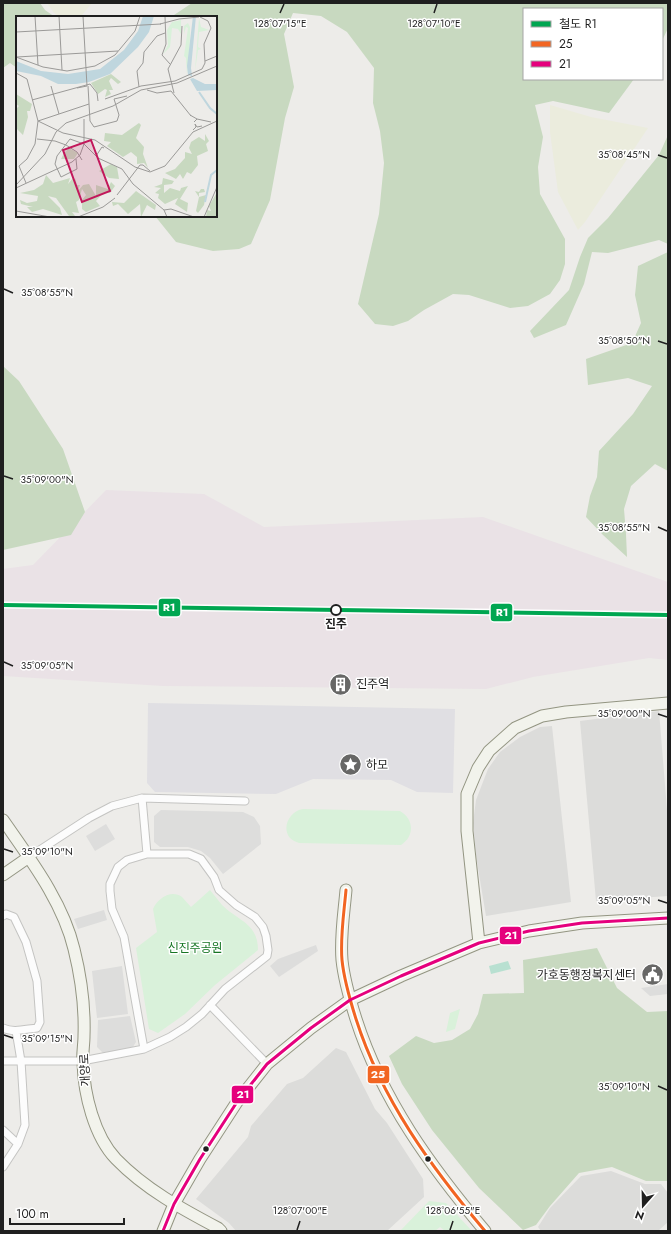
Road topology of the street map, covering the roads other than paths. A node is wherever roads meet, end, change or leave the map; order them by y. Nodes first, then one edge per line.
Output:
1 (668, 703) edge
2 (142, 798) junction
3 (245, 801) dead end
4 (3, 820) edge
5 (147, 854) junction
6 (29, 857) junction
7 (3, 875) edge
8 (346, 890) dead end
9 (3, 916) edge
10 (668, 918) edge
11 (479, 943) junction
12 (350, 1000) junction
13 (210, 1005) junction
14 (3, 1028) edge
15 (16, 1031) junction
16 (144, 1049) junction
17 (3, 1061) edge
18 (21, 1061) junction
19 (82, 1061) junction
20 (267, 1064) junction
21 (3, 1130) edge
22 (18, 1144) junction
23 (3, 1167) edge
24 (174, 1204) junction
25 (163, 1231) edge
26 (221, 1231) edge
27 (485, 1231) edge

1 - 11 street
2 - 3 street
2 - 5 street
2 - 6 street
4 - 6 street, 개양로
5 - 13 street
5 - 16 street
6 - 7 street
6 - 19 street, 개양로
8 - 12 street
9 - 15 street
10 - 11 street
11 - 12 street
12 - 20 street
12 - 27 street
13 - 16 street
13 - 20 street
14 - 15 street
15 - 18 street
16 - 19 street
17 - 18 street
18 - 19 street
18 - 22 street
19 - 24 street, 개양로
20 - 24 street
21 - 22 street
22 - 23 street
24 - 25 street
24 - 26 street, 개양로

